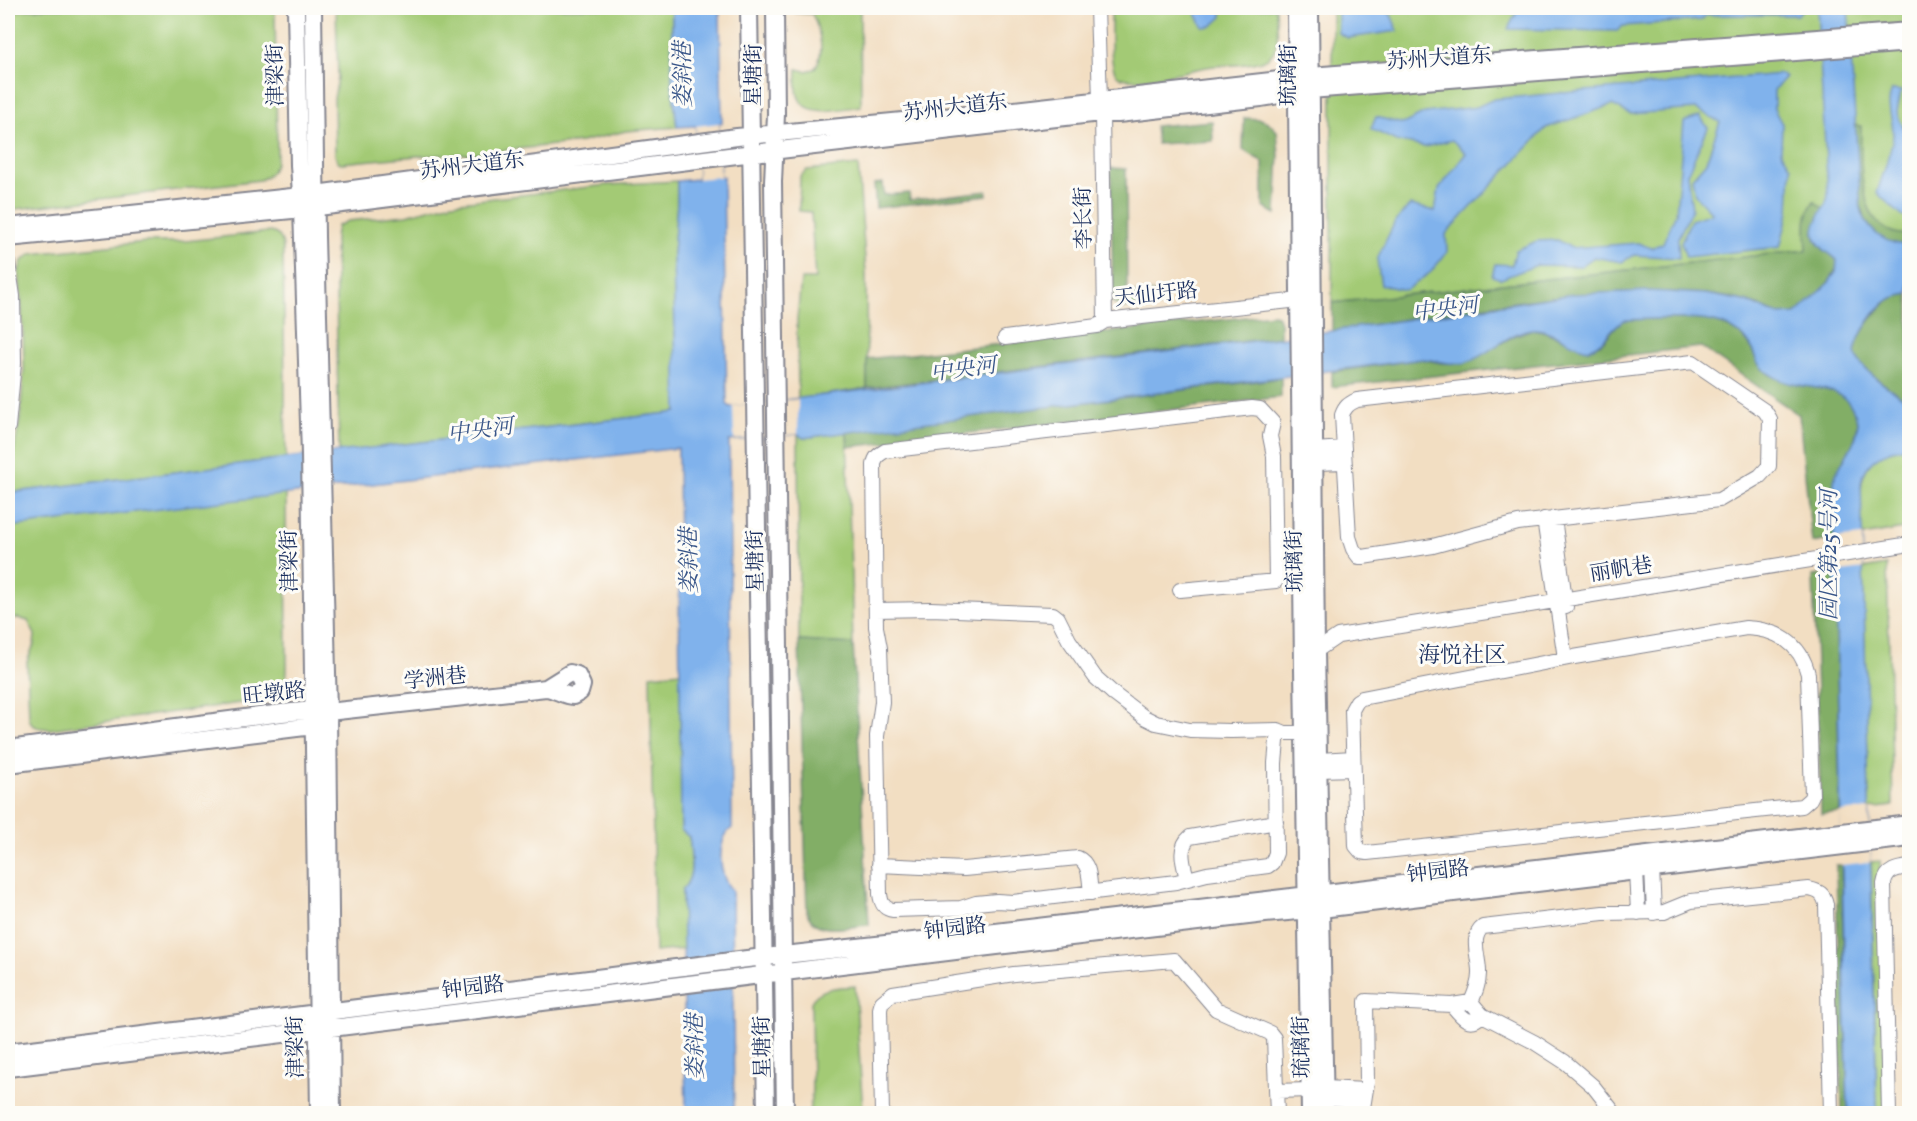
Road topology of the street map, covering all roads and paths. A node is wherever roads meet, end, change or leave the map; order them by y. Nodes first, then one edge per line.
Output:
1 (296, 8) edge
2 (313, 8) edge
3 (749, 8) edge
4 (775, 8) edge
5 (1097, 8) edge
6 (1103, 8) edge
7 (1296, 8) edge
8 (1310, 8) edge
9 (1910, 31) edge
10 (1852, 41) junction
11 (1910, 43) edge
12 (1303, 84) junction
13 (1102, 105) junction
14 (776, 133) junction
15 (750, 136) junction
16 (775, 151) junction
17 (751, 153) junction
18 (309, 202) junction
19 (8, 227) edge
20 (8, 238) edge
21 (8, 263) edge
22 (1307, 299) junction
23 (1105, 321) junction
24 (1005, 338) dead end
25 (1307, 375) junction
26 (8, 427) edge
27 (1344, 455) junction
28 (1316, 456) junction
29 (1549, 519) junction
30 (1910, 544) edge
31 (1180, 590) dead end
32 (1560, 600) junction
33 (876, 610) junction
34 (1310, 628) junction
35 (1338, 636) junction
36 (1310, 652) junction
37 (1569, 658) junction
38 (546, 687) dead end
39 (318, 716) junction
40 (1304, 729) junction
41 (1278, 730) junction
42 (8, 749) edge
43 (1353, 763) junction
44 (8, 764) edge
45 (1319, 765) junction
46 (1276, 822) junction
47 (1910, 824) edge
48 (1870, 835) junction
49 (1910, 838) edge
50 (1840, 839) junction
51 (879, 865) junction
52 (1910, 867) edge
53 (1644, 869) junction
54 (1187, 879) junction
55 (1091, 893) junction
56 (1314, 902) junction
57 (1638, 912) junction
58 (1654, 913) junction
59 (783, 955) junction
60 (763, 957) junction
61 (733, 969) junction
62 (783, 973) junction
63 (763, 975) junction
64 (1471, 1002) junction
65 (1452, 1005) junction
66 (1482, 1015) junction
67 (324, 1020) junction
68 (8, 1052) edge
69 (8, 1068) edge
70 (1277, 1095) junction
71 (1317, 1100) edge
72 (1364, 1102) edge
73 (319, 1113) edge
74 (332, 1113) edge
75 (766, 1113) edge
76 (785, 1113) edge
77 (882, 1113) edge
78 (1277, 1113) edge
79 (1615, 1113) edge
80 (1831, 1113) edge
81 (1889, 1113) edge

1 - 18 main road, 津梁街
2 - 18 main road, 津梁街
3 - 15 main road, 星塘街
4 - 14 main road, 星塘街
5 - 13 street, 李长街
6 - 13 street, 李长街
7 - 12 main road, 琉璃街
8 - 12 main road, 琉璃街
9 - 10 main road, 苏州大道东
10 - 11 main road, 苏州大道东
10 - 12 main road, 苏州大道东
12 - 13 main road, 苏州大道东
12 - 22 main road, 琉璃街
13 - 14 main road, 苏州大道东
13 - 16 main road, 苏州大道东
13 - 23 street, 李长街
14 - 15 main road, 苏州大道东
14 - 16 main road, 星塘街
15 - 17 main road, 星塘街
15 - 18 main road, 苏州大道东
16 - 17 main road, 苏州大道东
16 - 59 main road, 星塘街
17 - 18 main road, 苏州大道东
17 - 60 main road, 星塘街
18 - 19 main road, 苏州大道东
18 - 20 main road, 苏州大道东
18 - 39 main road, 津梁街
21 - 26 street
22 - 23 street, 天仙圩路
22 - 25 main road, 琉璃街
23 - 24 street, 天仙圩路
25 - 28 main road, 琉璃街
25 - 34 main road, 琉璃街
27 - 28 street
27 - 29 street
27 - 29 street
28 - 34 main road, 琉璃街
29 - 32 street
30 - 32 street, 丽帆巷
31 - 33 street
32 - 35 street, 丽帆巷
32 - 37 street
33 - 41 street
33 - 51 street
34 - 35 street, 丽帆巷
34 - 36 main road, 琉璃街
35 - 36 street, 丽帆巷
36 - 40 main road, 琉璃街
36 - 45 main road, 琉璃街
37 - 43 street
37 - 43 street
38 - 39 main road, 学洲巷
39 - 42 main road, 旺墩路
39 - 44 main road, 旺墩路
39 - 67 main road, 津梁街
40 - 41 street
40 - 56 main road, 琉璃街
41 - 46 street
43 - 45 street
45 - 56 main road, 琉璃街
46 - 54 street
46 - 54 street
47 - 48 main road, 钟园路
48 - 49 main road, 钟园路
48 - 50 main road, 钟园路
50 - 53 main road, 钟园路
50 - 56 main road, 钟园路
51 - 55 street
51 - 55 street
52 - 81 street
53 - 56 main road, 钟园路
53 - 57 street
53 - 58 street
54 - 55 street
56 - 59 main road, 钟园路
56 - 62 main road, 钟园路
56 - 71 main road, 琉璃街
57 - 58 street
57 - 64 street
58 - 80 street
59 - 60 main road, 钟园路
59 - 62 main road, 星塘街
60 - 61 main road, 钟园路
60 - 63 main road, 星塘街
61 - 63 main road, 钟园路
61 - 67 main road, 钟园路
61 - 67 main road, 钟园路
62 - 63 main road, 钟园路
62 - 76 main road, 星塘街
63 - 75 main road, 星塘街
64 - 65 street
64 - 66 street
65 - 66 street
65 - 72 street
66 - 79 street
67 - 68 main road, 钟园路
67 - 69 main road, 钟园路
67 - 73 main road, 津梁街
67 - 74 main road, 津梁街
70 - 71 street
70 - 77 street
70 - 78 street
71 - 72 street

